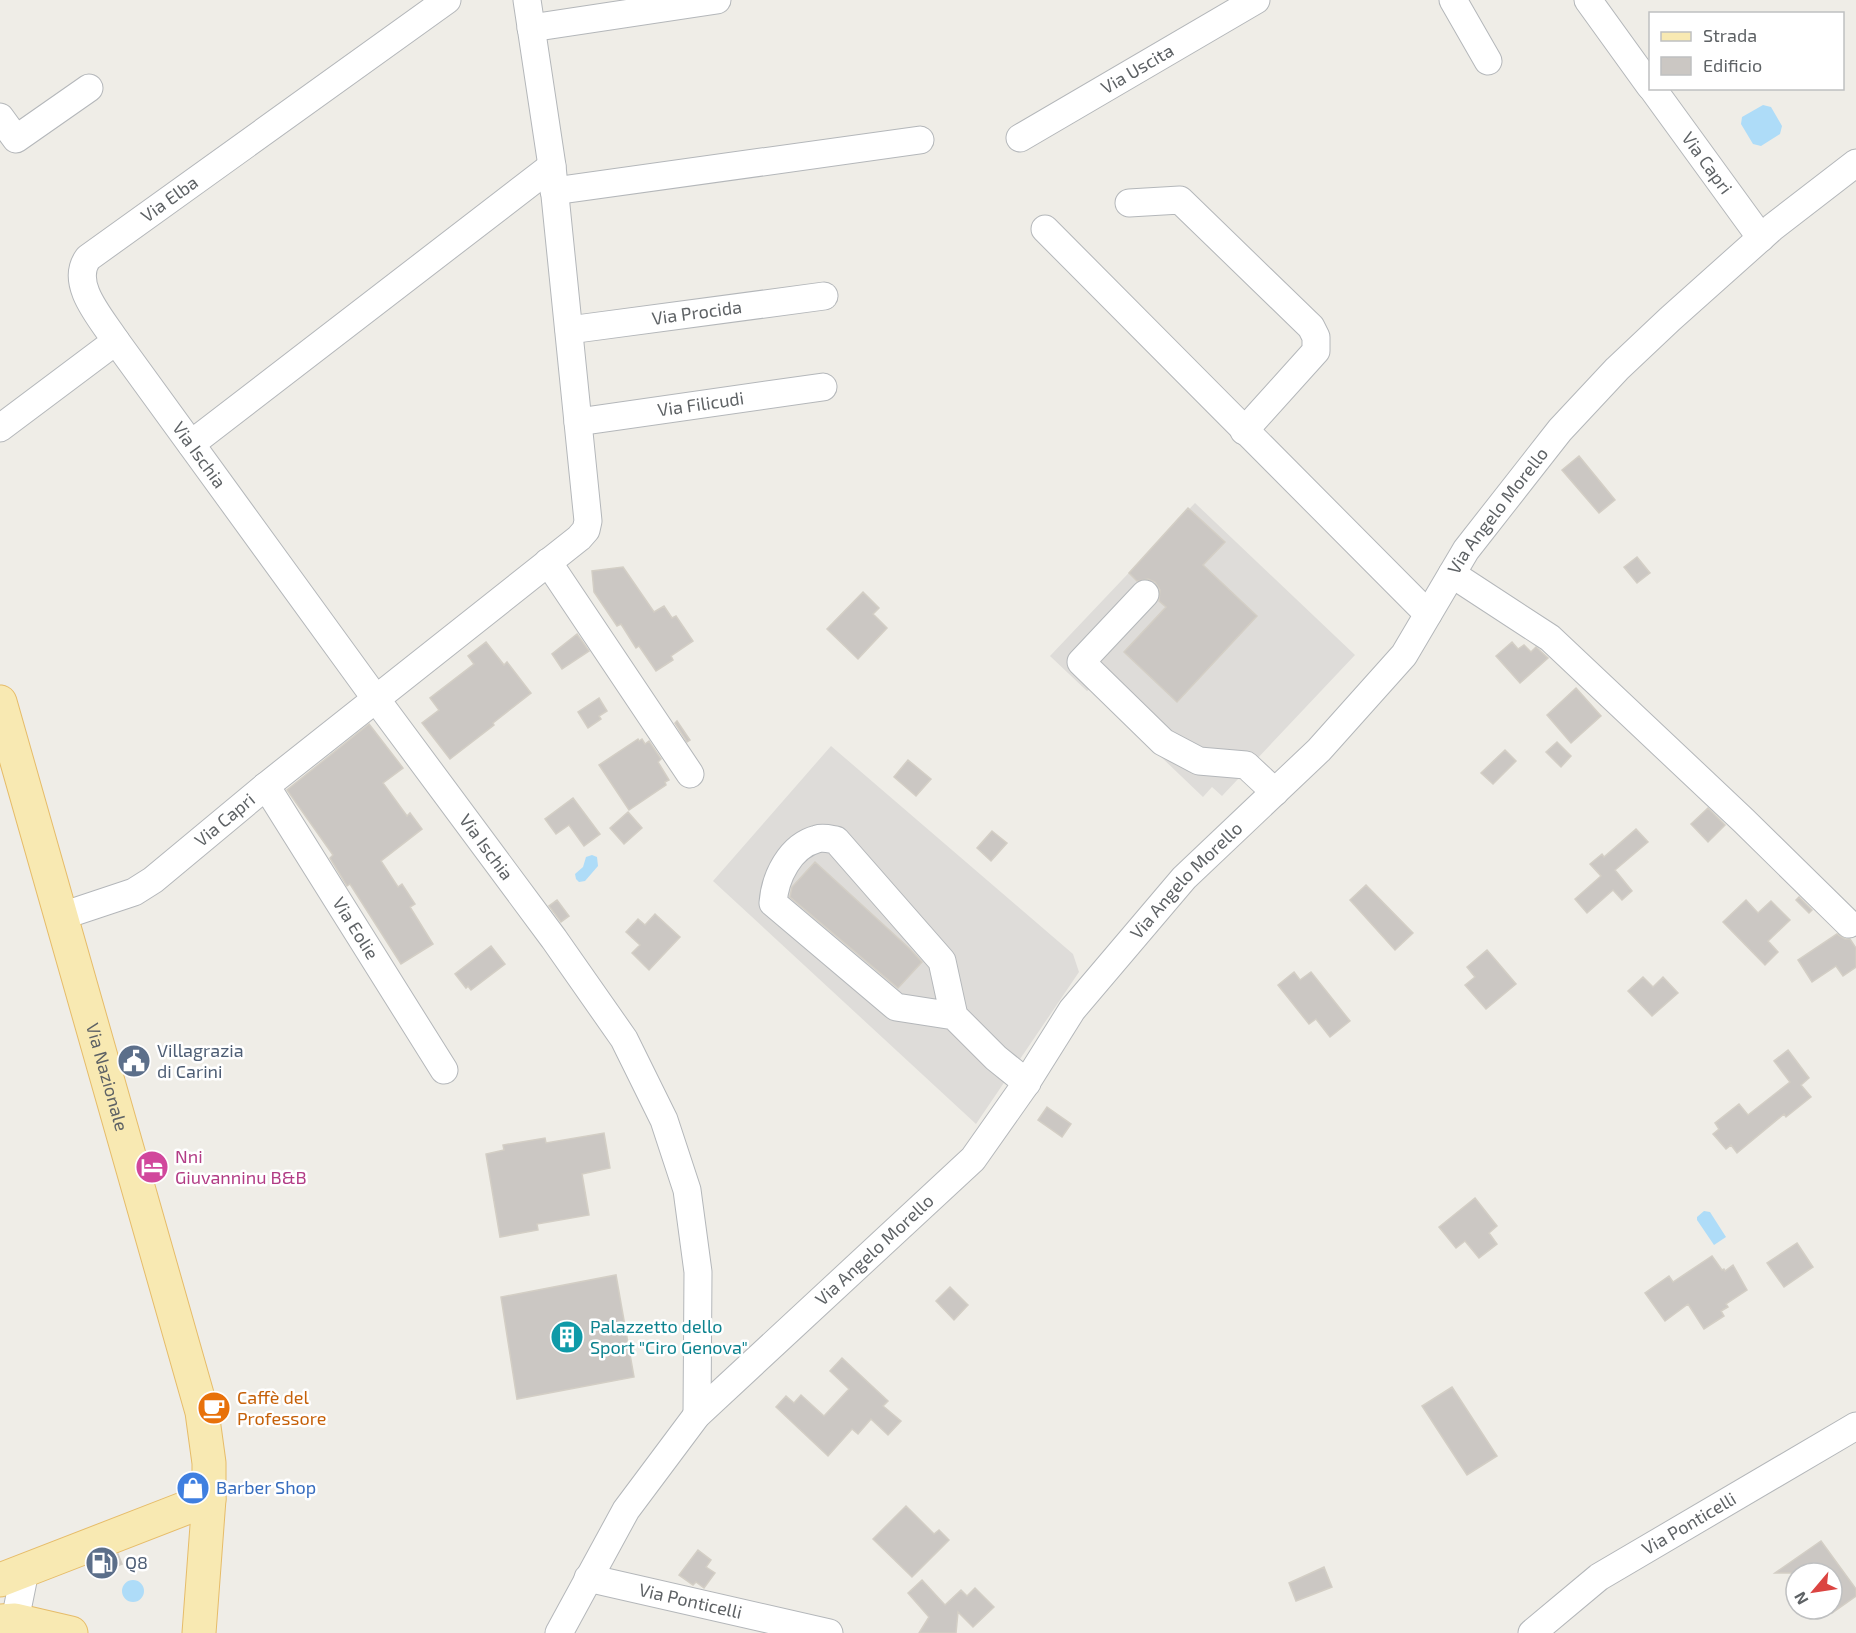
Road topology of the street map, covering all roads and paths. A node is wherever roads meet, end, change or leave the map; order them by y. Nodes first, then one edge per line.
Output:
1 (447, 0) edge
2 (527, 0) edge
3 (717, 0) edge
4 (1256, 0) edge
5 (1453, 0) edge
6 (1588, 0) edge
7 (531, 28) junction
8 (1488, 62) dead end
9 (1649, 84) edge
10 (89, 88) dead end
11 (1653, 90) edge
12 (0, 117) edge
13 (1020, 138) dead end
14 (920, 140) dead end
15 (1856, 163) edge
16 (553, 179) junction
17 (1129, 203) dead end
18 (1045, 229) dead end
19 (1761, 238) junction
20 (824, 296) dead end
21 (569, 330) junction
22 (116, 341) junction
23 (823, 387) dead end
24 (578, 422) junction
25 (0, 428) edge
26 (1244, 431) junction
27 (191, 444) junction
28 (548, 562) junction
29 (1452, 574) junction
30 (1145, 594) dead end
31 (1428, 614) junction
32 (376, 699) junction
33 (0, 702) edge
34 (690, 774) dead end
35 (266, 786) junction
36 (1275, 792) junction
37 (62, 916) junction
38 (1849, 924) dead end
39 (954, 1016) junction
40 (444, 1070) dead end
41 (1027, 1083) junction
42 (697, 1415) junction
43 (1856, 1426) edge
44 (209, 1499) junction
45 (13, 1575) edge
46 (588, 1578) junction
47 (7, 1621) edge
48 (71, 1633) edge
49 (200, 1633) edge
50 (559, 1633) edge
51 (829, 1633) edge
52 (1532, 1633) edge

1 - 22 street, Via Elba
2 - 7 street, Via Capri
3 - 7 street
4 - 13 street, Via Uscita
5 - 8 street
6 - 9 street, Via Capri
7 - 16 street, Via Capri
10 - 12 street
11 - 19 street, Via Capri
14 - 16 street
15 - 19 street, Via Angelo Morello
16 - 21 street, Via Capri
16 - 27 street
17 - 26 street
18 - 26 street
19 - 29 street, Via Angelo Morello
20 - 21 street, Via Procida
21 - 24 street, Via Capri
22 - 25 street
22 - 27 street, Via Ischia
23 - 24 street, Via Filicudi
24 - 28 street, Via Capri
26 - 31 street
27 - 32 street, Via Ischia
28 - 32 street, Via Capri
28 - 34 street
29 - 31 street, Via Angelo Morello
29 - 38 street
30 - 36 street
31 - 36 street, Via Angelo Morello
32 - 35 street, Via Capri
32 - 42 street, Via Ischia
33 - 37 main road, Via Nazionale
35 - 37 street, Via Capri
35 - 40 street, Via Eolie
36 - 41 street, Via Angelo Morello
37 - 44 main road, Via Nazionale
39 - 39 street
39 - 41 street
41 - 42 street, Via Angelo Morello
42 - 46 street, Via Angelo Morello
43 - 52 street, Via Ponticelli
44 - 45 main road
44 - 49 main road, Via Nazionale
45 - 47 street
46 - 50 street, Via Angelo Morello
46 - 51 street, Via Ponticelli
47 - 48 main road

